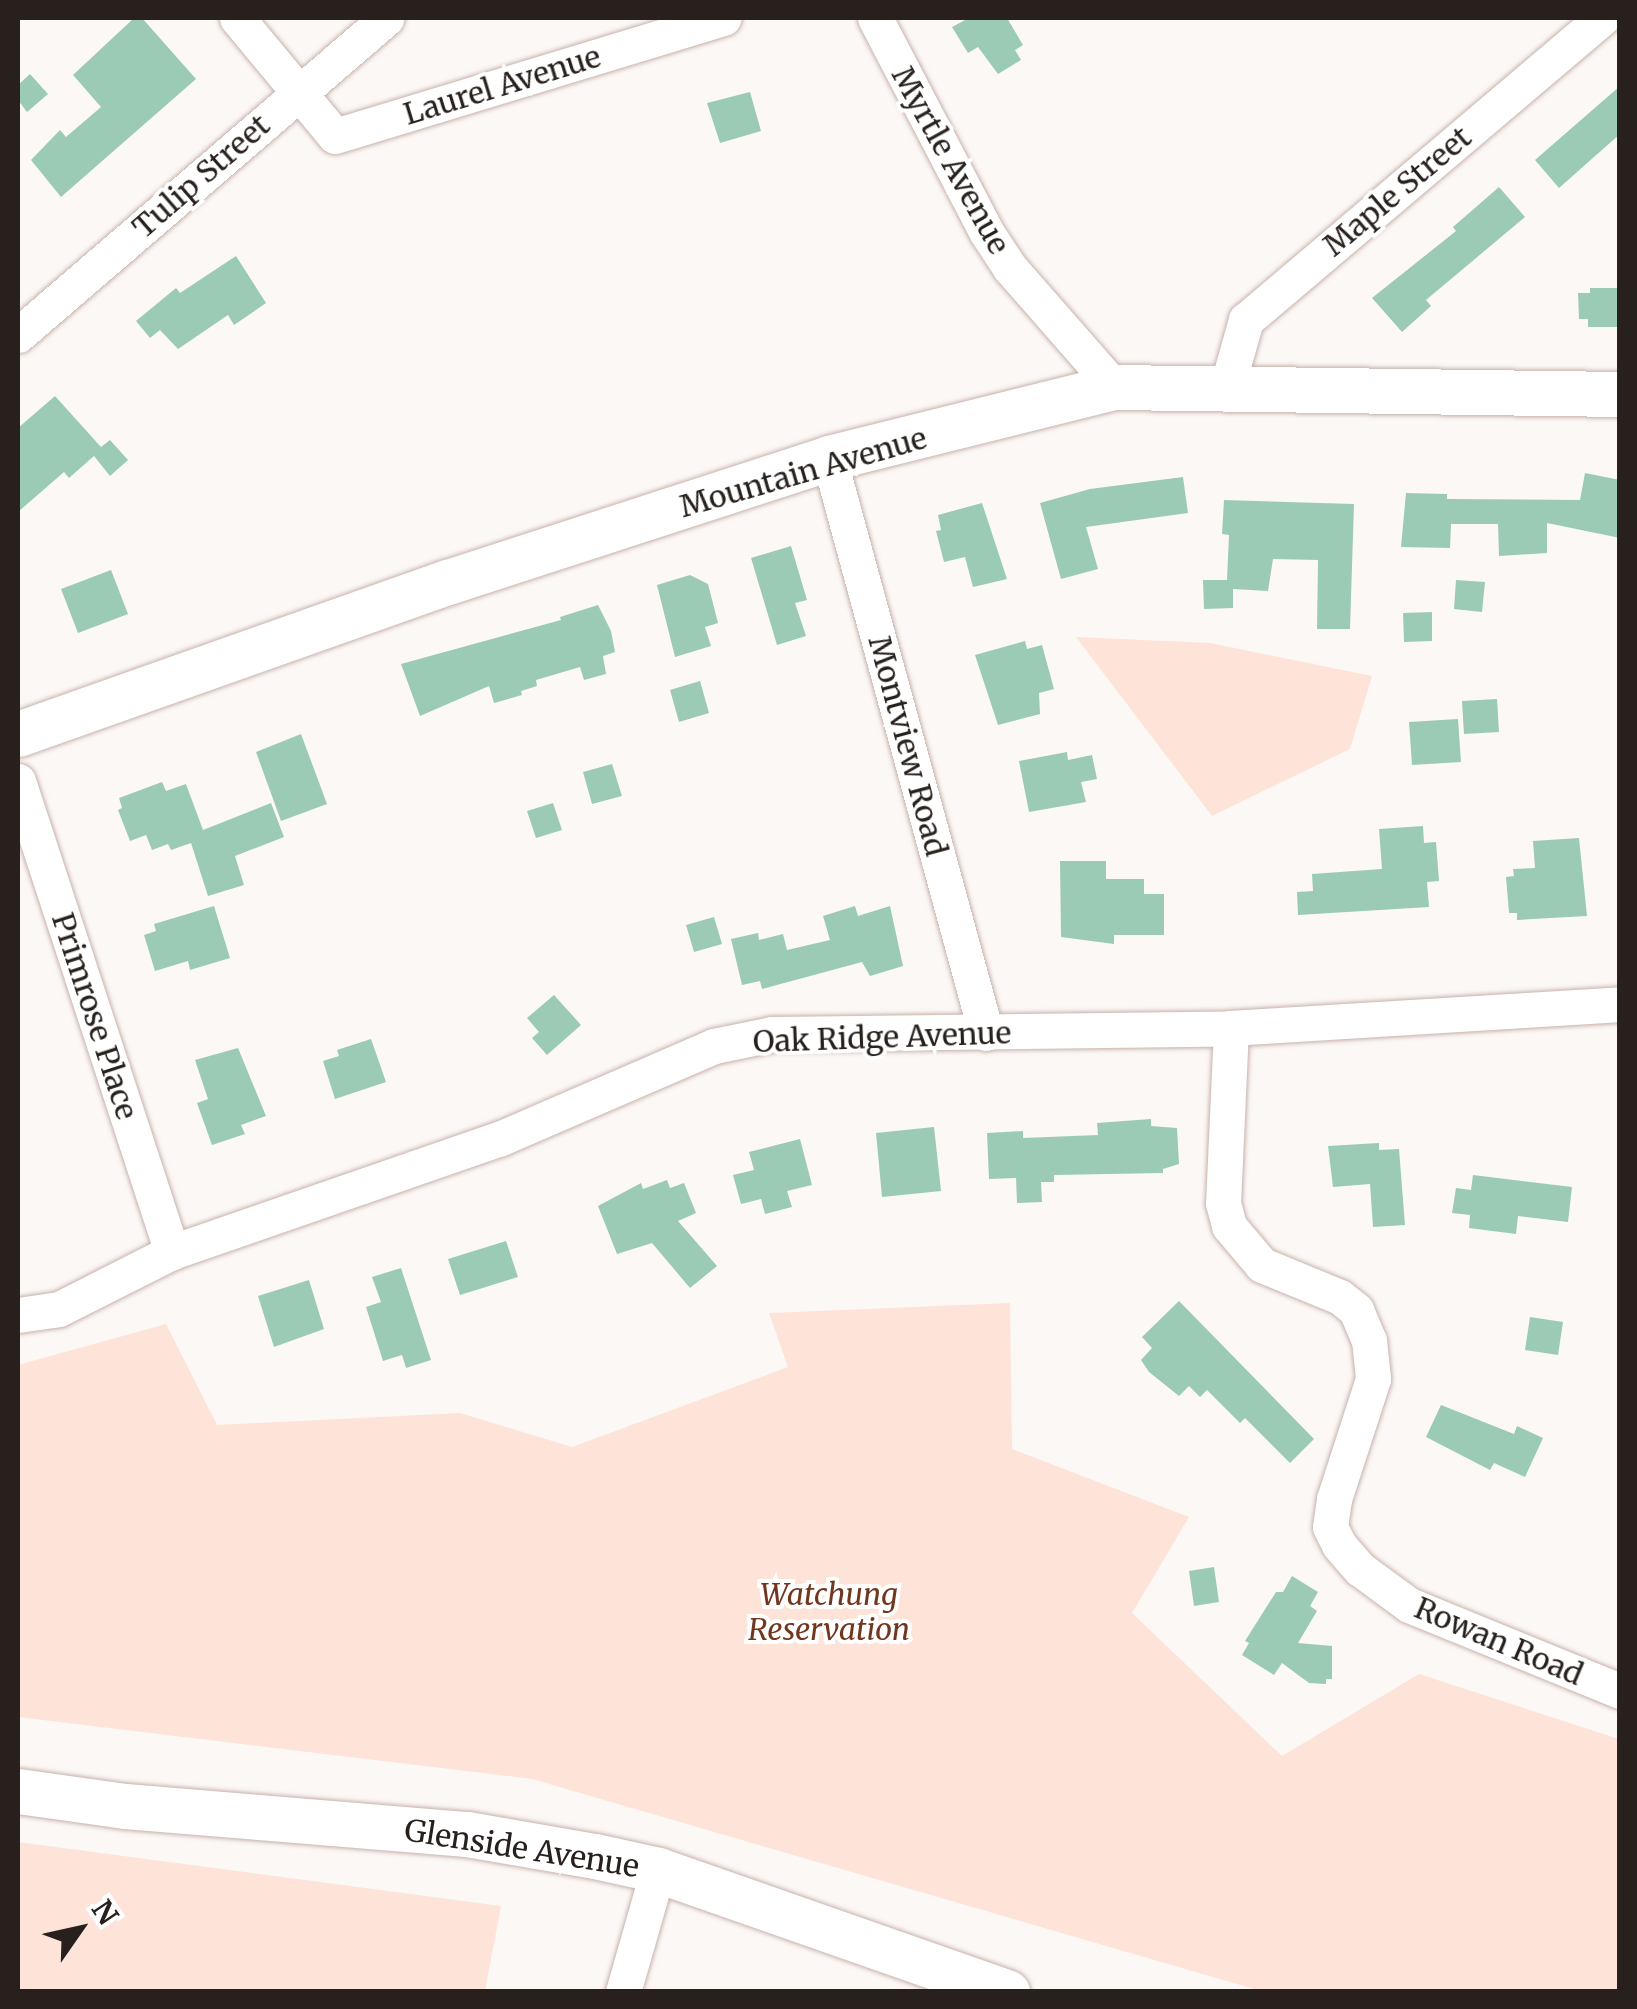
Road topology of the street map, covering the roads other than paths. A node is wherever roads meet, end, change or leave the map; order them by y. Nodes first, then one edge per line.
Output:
1 (237, 18) edge
2 (386, 18) edge
3 (723, 18) edge
4 (875, 18) edge
5 (1602, 18) edge
6 (297, 94) junction
7 (18, 335) edge
8 (1114, 387) junction
9 (1227, 387) junction
10 (1620, 394) edge
11 (829, 458) junction
12 (18, 734) edge
13 (18, 781) edge
14 (1620, 1004) edge
15 (1231, 1028) junction
16 (986, 1034) junction
17 (172, 1252) junction
18 (18, 1315) edge
19 (1620, 1691) edge
20 (18, 1791) edge
21 (658, 1870) junction
22 (623, 1992) edge
23 (1007, 1992) edge

1 - 6 street
2 - 6 street, Tulip Street
3 - 6 street, Laurel Avenue
4 - 8 street, Myrtle Avenue
5 - 9 street, Maple Street
6 - 7 street, Tulip Street
8 - 9 main road, Mountain Avenue
8 - 11 main road, Mountain Avenue
9 - 10 main road, Mountain Avenue
11 - 12 main road, Mountain Avenue
11 - 16 street, Montview Road
13 - 17 street, Primrose Place
14 - 15 street, Oak Ridge Avenue
15 - 16 street, Oak Ridge Avenue
15 - 19 street, Rowan Road
16 - 17 street, Oak Ridge Avenue
17 - 18 street, Oak Ridge Avenue
20 - 21 main road, Glenside Avenue
21 - 22 street
21 - 23 main road, Glenside Avenue

